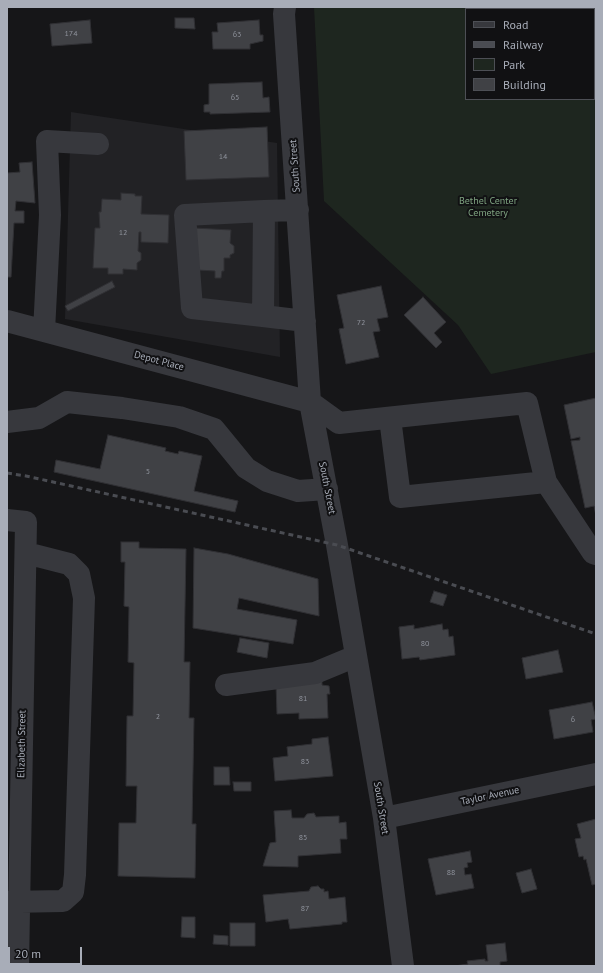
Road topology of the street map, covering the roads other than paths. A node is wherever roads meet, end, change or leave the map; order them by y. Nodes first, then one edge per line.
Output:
1 (285, 7) edge
2 (98, 144) dead end
3 (298, 210) junction
4 (264, 211) junction
5 (263, 316) junction
6 (7, 321) edge
7 (305, 321) junction
8 (44, 331) junction
9 (310, 402) junction
10 (390, 418) junction
11 (7, 422) edge
12 (546, 482) junction
13 (327, 489) junction
14 (17, 521) edge
15 (26, 553) junction
16 (596, 554) edge
17 (356, 656) junction
18 (226, 685) dead end
19 (596, 774) edge
20 (384, 818) junction
21 (13, 902) edge
22 (18, 966) edge
23 (403, 966) edge

1 - 3 street, South Street
2 - 8 street
3 - 4 street
3 - 7 street, South Street
4 - 5 street
4 - 5 street
5 - 7 street
6 - 8 street, Depot Place
7 - 9 street, South Street
8 - 9 street, Depot Place
9 - 10 street
9 - 13 street, South Street
10 - 12 street
10 - 12 street
11 - 13 street
12 - 16 street
13 - 17 street, South Street
14 - 15 street, Elizabeth Street
15 - 21 street, Elizabeth Street
15 - 21 street
17 - 18 street
17 - 20 street, South Street
19 - 20 street, Taylor Avenue
20 - 23 street, South Street
21 - 22 street, Elizabeth Street

